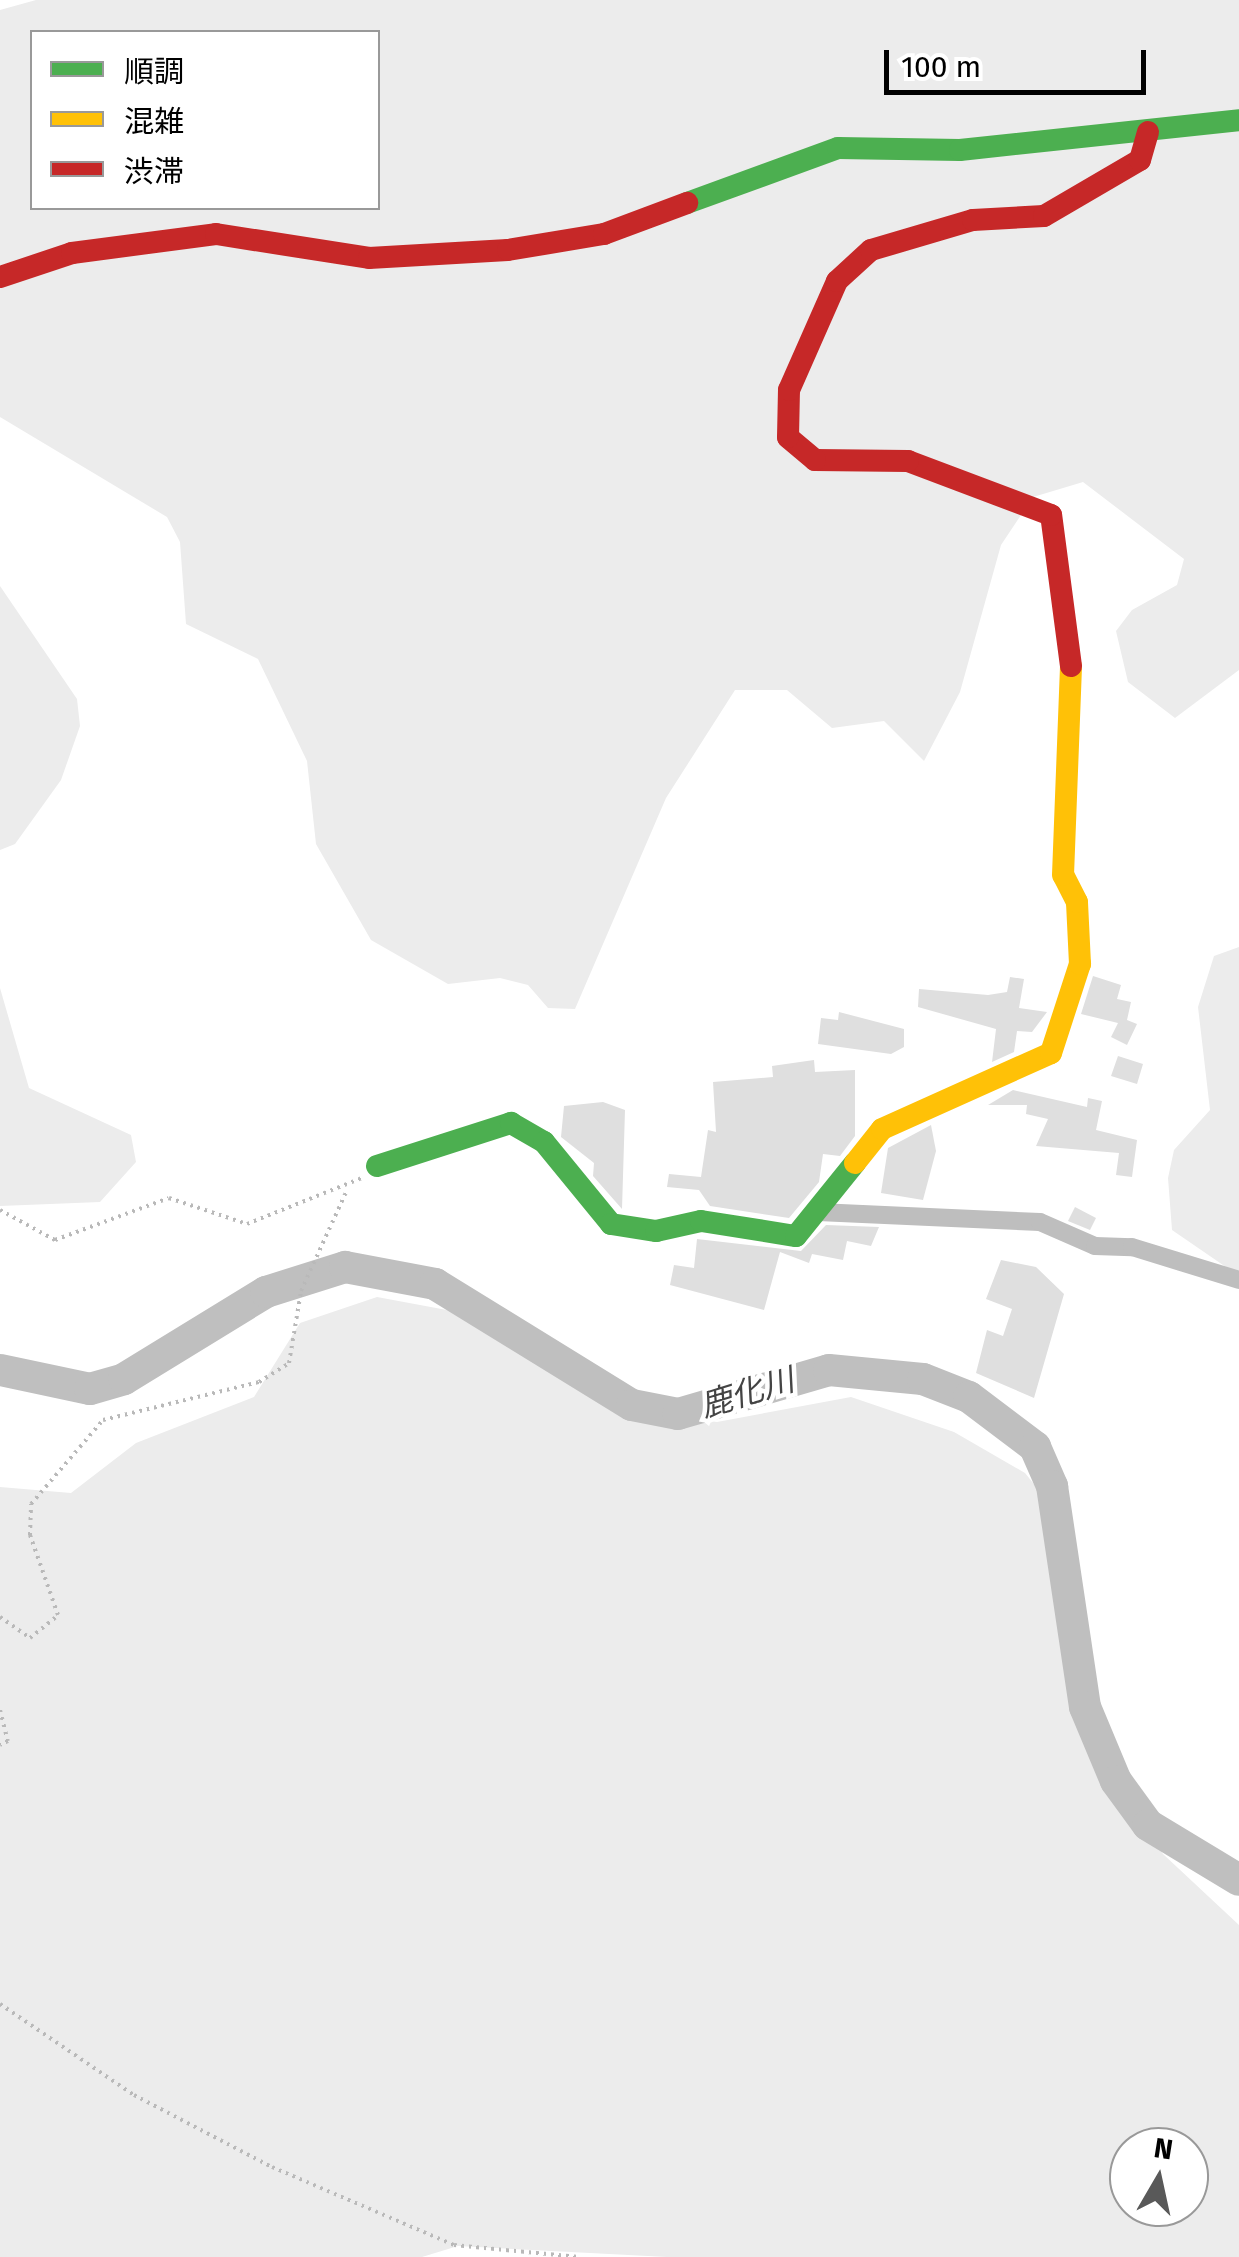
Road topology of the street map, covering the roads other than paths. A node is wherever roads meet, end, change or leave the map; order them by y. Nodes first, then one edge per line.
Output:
1 (1239, 120) edge
2 (1148, 132) junction
3 (0, 277) edge
4 (377, 1166) dead end
5 (818, 1212) junction
6 (1239, 1280) edge

1 - 2 street
2 - 3 street
2 - 5 street
4 - 5 street
5 - 6 street

